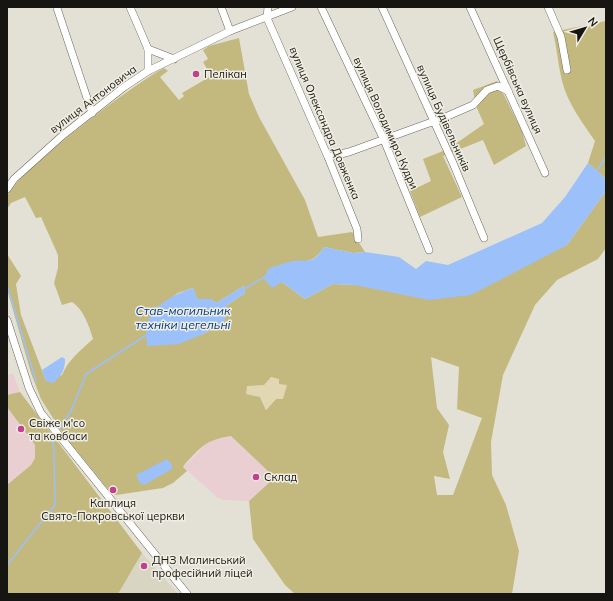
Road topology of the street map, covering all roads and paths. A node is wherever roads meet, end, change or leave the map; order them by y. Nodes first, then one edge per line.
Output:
1 (58, 7) edge
2 (130, 7) edge
3 (221, 7) edge
4 (268, 7) edge
5 (292, 7) edge
6 (321, 7) edge
7 (382, 7) edge
8 (470, 7) edge
9 (548, 7) edge
10 (267, 18) junction
11 (230, 31) junction
12 (148, 49) junction
13 (174, 59) junction
14 (567, 70) dead end
15 (148, 71) junction
16 (508, 91) junction
17 (92, 113) junction
18 (434, 122) junction
19 (384, 140) junction
20 (328, 157) junction
21 (545, 173) dead end
22 (7, 189) edge
23 (484, 238) dead end
24 (358, 239) dead end
25 (429, 250) dead end
26 (7, 320) edge
27 (187, 594) edge

1 - 17 street
2 - 12 street
3 - 11 street
4 - 10 street
5 - 10 street, вулиця Антоновича
6 - 19 street, вулиця Володимира Кудри
7 - 18 street, вулиця Будівельників
8 - 16 street, Щербівська вулиця
9 - 14 street
10 - 11 street, вулиця Антоновича
10 - 20 street, вулиця Олександра Довженка
11 - 13 street, вулиця Антоновича
12 - 13 street
12 - 15 street
13 - 15 street, вулиця Антоновича
15 - 17 street, вулиця Антоновича
16 - 18 street
16 - 21 street, Щербівська вулиця
17 - 22 street, вулиця Антоновича
18 - 19 street
18 - 23 street, вулиця Будівельників
19 - 20 street
19 - 25 street, вулиця Володимира Кудри
20 - 24 street, вулиця Олександра Довженка
26 - 27 street

